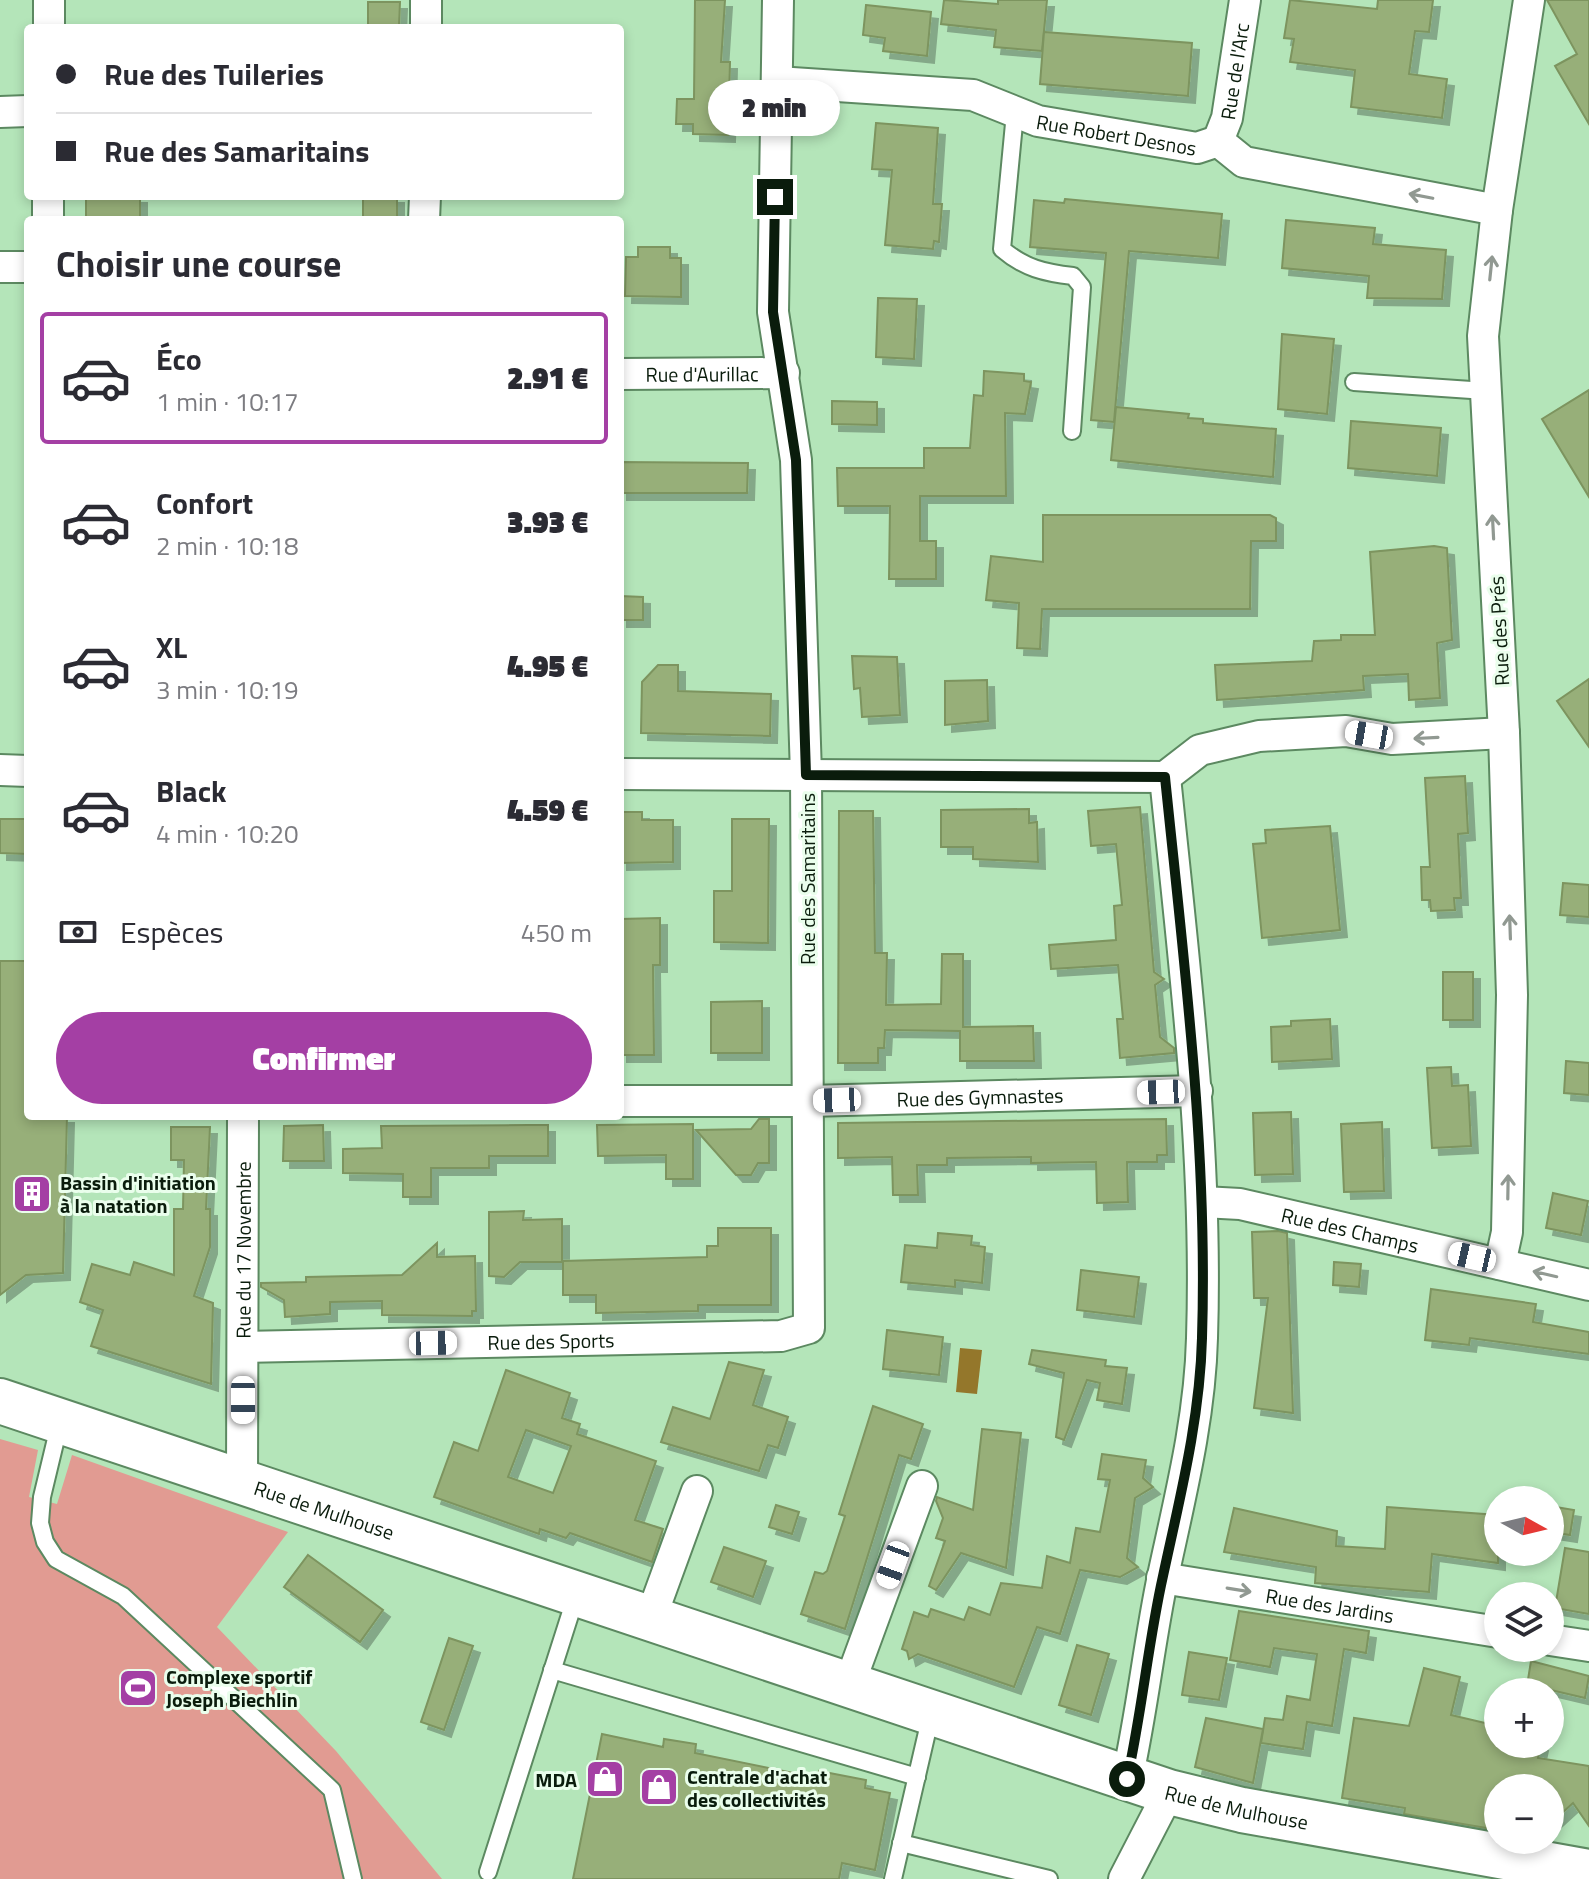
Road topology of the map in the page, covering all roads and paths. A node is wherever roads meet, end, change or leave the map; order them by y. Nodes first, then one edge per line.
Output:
1 (49, 0) edge
2 (426, 0) edge
3 (778, 0) edge
4 (1245, 0) edge
5 (1529, 0) edge
6 (49, 24) edge
7 (426, 24) edge
8 (777, 82) junction
9 (24, 111) edge
10 (0, 112) edge
11 (1015, 113) junction
12 (1218, 141) junction
13 (1497, 210) junction
14 (0, 267) edge
15 (24, 267) edge
16 (784, 373) junction
17 (624, 374) edge
18 (1354, 382) dead end
19 (1486, 391) junction
20 (1072, 431) dead end
21 (1504, 733) junction
22 (0, 770) edge
23 (24, 771) edge
24 (624, 774) edge
25 (806, 775) junction
26 (1165, 777) junction
27 (1197, 1091) junction
28 (624, 1101) edge
29 (808, 1101) junction
30 (243, 1120) edge
31 (1203, 1202) junction
32 (1500, 1264) junction
33 (1589, 1285) edge
34 (809, 1328) joint
35 (243, 1347) junction
36 (0, 1401) edge
37 (60, 1420) junction
38 (242, 1480) junction
39 (922, 1486) dead end
40 (697, 1491) dead end
41 (1162, 1578) junction
42 (576, 1595) junction
43 (650, 1620) junction
44 (1484, 1630) edge
45 (1564, 1642) edge
46 (1589, 1646) edge
47 (552, 1670) junction
48 (849, 1685) junction
49 (931, 1713) junction
50 (917, 1777) junction
51 (1127, 1779) junction
52 (1169, 1792) junction
53 (901, 1843) junction
54 (488, 1872) dead end
55 (1589, 1872) edge
56 (353, 1879) edge
57 (893, 1879) edge
58 (1049, 1879) edge
59 (1124, 1879) edge

1 - 6 street
2 - 7 street
3 - 8 street, Rue des Samaritains
4 - 12 street, Rue de l'Arc
5 - 13 street, Rue des Prés
8 - 11 street, Rue Robert Desnos
8 - 16 street, Rue des Samaritains
9 - 10 street
11 - 12 street, Rue Robert Desnos
11 - 20 lane
13 -> 12 street, Rue Robert Desnos
19 -> 13 street, Rue des Prés
14 - 15 street
16 - 17 street, Rue d'Aurillac
16 - 25 street, Rue des Samaritains
18 - 19 lane
21 -> 19 street, Rue des Prés
21 -> 26 street
32 -> 21 street, Rue des Prés
22 - 23 street
24 - 25 street
25 - 26 street
25 - 29 street, Rue des Samaritains
26 - 27 street
27 - 29 street, Rue des Gymnastes
27 - 31 street
28 - 29 street, Rue des Gymnastes
29 - 34 street, Rue des Samaritains
30 - 35 street, Rue du 17 Novembre
31 - 32 street, Rue des Champs
31 - 41 street
33 -> 32 street, Rue des Champs
34 - 35 street, Rue des Sports
35 - 38 street, Rue du 17 Novembre
36 - 37 main road, Rue de Mulhouse
37 - 38 main road, Rue de Mulhouse
37 - 56 lane
38 - 42 main road, Rue de Mulhouse
39 - 48 street
40 - 43 street
41 -> 44 street, Rue des Jardins
41 - 51 street
42 - 43 main road, Rue de Mulhouse
42 - 47 lane
43 - 48 main road, Rue de Mulhouse
45 - 46 street
47 - 50 lane
47 - 54 lane
48 - 49 main road, Rue de Mulhouse
49 - 50 lane
49 - 51 main road, Rue de Mulhouse
50 - 53 lane
51 - 52 main road, Rue de Mulhouse
52 - 55 main road, Rue de Mulhouse
52 - 59 street
53 - 57 lane
53 - 58 lane

